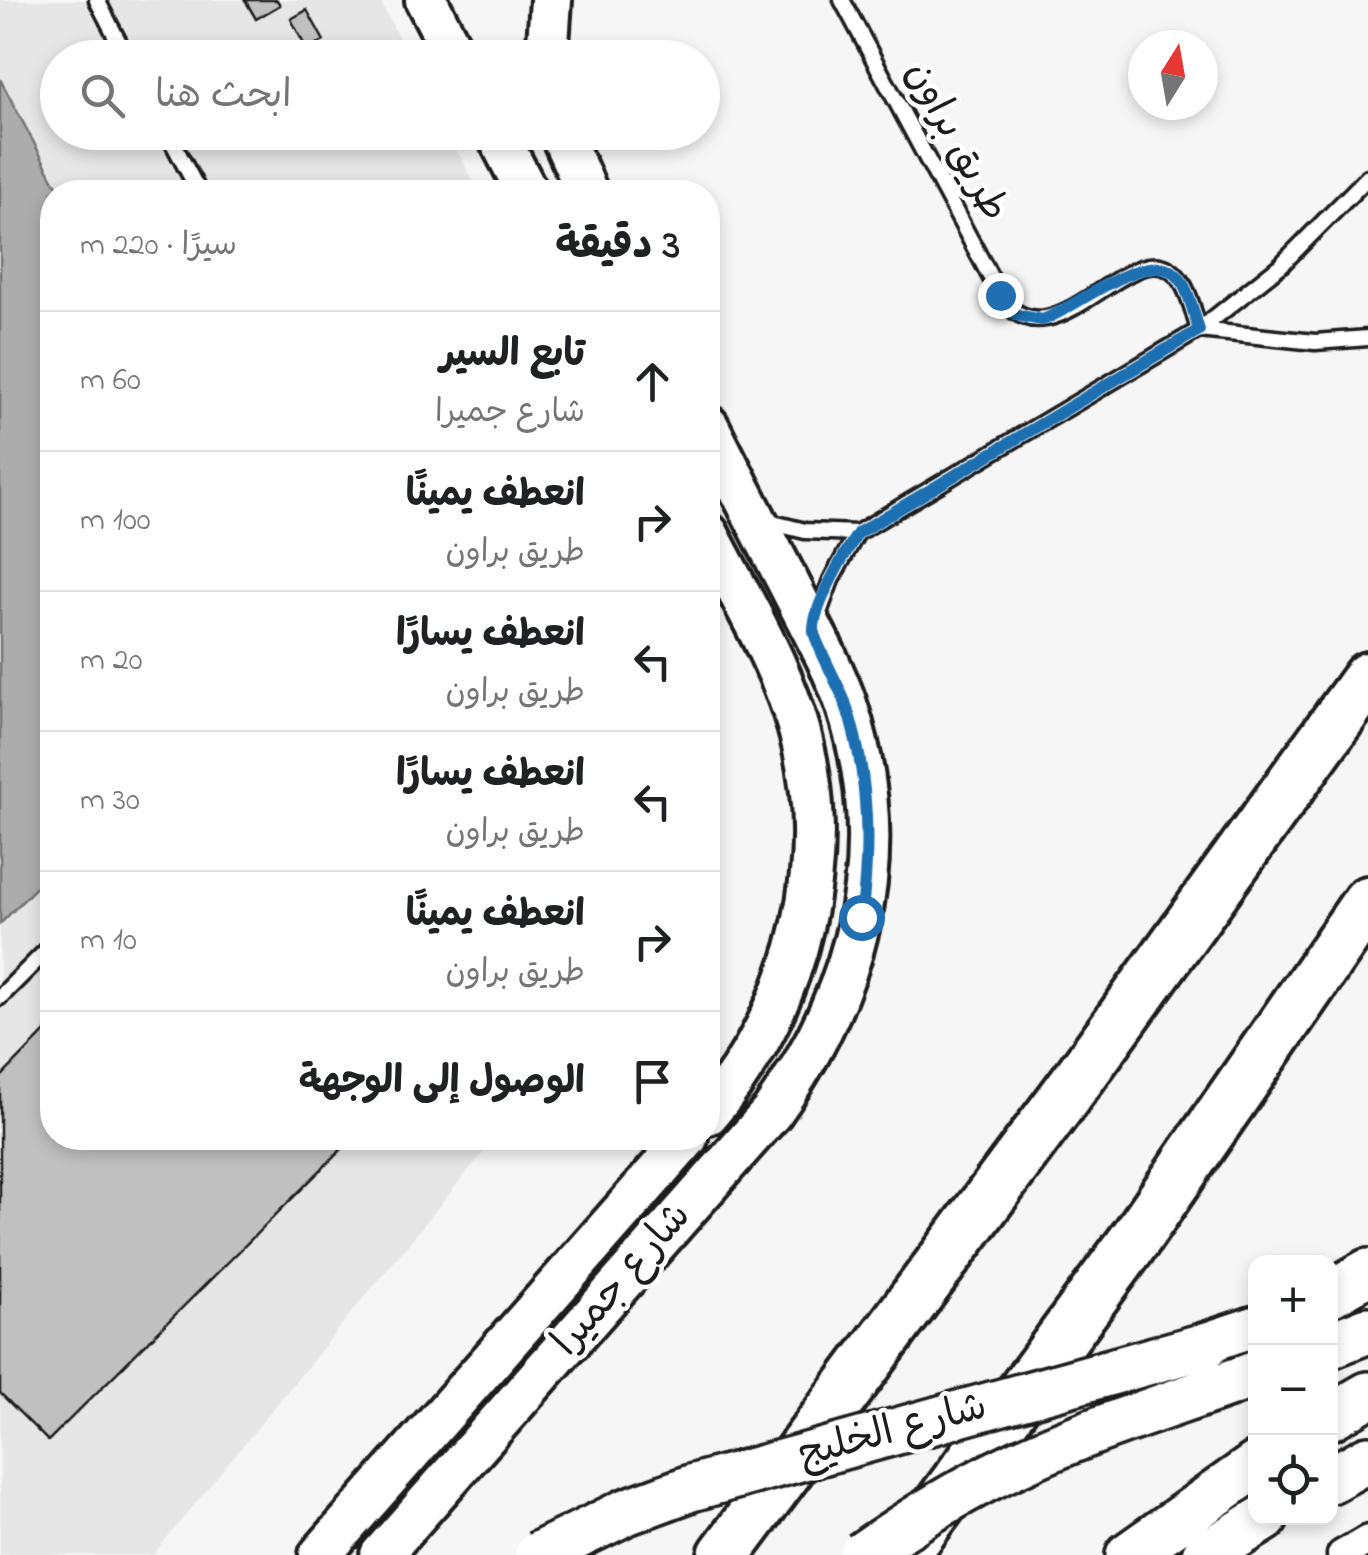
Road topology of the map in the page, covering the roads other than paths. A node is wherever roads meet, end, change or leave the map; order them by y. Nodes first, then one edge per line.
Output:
1 (97, 0) edge
2 (426, 0) edge
3 (551, 0) edge
4 (842, 0) edge
5 (118, 40) edge
6 (447, 40) edge
7 (548, 40) edge
8 (176, 150) edge
9 (505, 150) edge
10 (568, 150) edge
11 (1368, 176) edge
12 (192, 180) edge
13 (521, 180) edge
14 (582, 180) edge
15 (1199, 330) junction
16 (1368, 338) edge
17 (720, 450) edge
18 (754, 518) junction
19 (858, 533) junction
20 (720, 557) edge
21 (814, 632) junction
22 (1368, 678) edge
23 (1368, 902) edge
24 (40, 957) edge
25 (0, 998) edge
26 (720, 1099) edge
27 (676, 1150) edge
28 (1368, 1272) edge
29 (1368, 1287) edge
30 (1338, 1289) edge
31 (1346, 1328) edge
32 (1248, 1332) edge
33 (1248, 1377) edge
34 (1368, 1395) edge
35 (1338, 1412) edge
36 (1368, 1459) edge
37 (1248, 1471) edge
38 (1338, 1476) edge
39 (1253, 1525) edge
40 (320, 1555) edge
41 (381, 1555) edge
42 (538, 1555) edge
43 (724, 1555) edge
44 (862, 1555) edge
45 (904, 1555) edge
46 (1129, 1555) edge
47 (1204, 1555) edge

1 - 5 lane
2 - 6 street
3 - 7 street
4 - 15 lane, طريق براون
8 - 12 lane
9 - 13 street
10 - 14 street
11 - 15 lane
15 - 16 lane
15 - 19 lane
17 - 18 street, شارع جميرا
18 - 19 lane
18 - 21 street, شارع جميرا
19 - 21 lane
20 - 26 street
21 - 41 street, شارع جميرا
22 - 43 highway
23 - 45 highway
24 - 25 lane
27 - 40 street, شارع جميرا
28 - 30 main road
29 - 31 main road
32 - 42 main road, شارع الخليج, bridge
33 - 44 main road, شارع الخليج, bridge
34 - 35 main road
36 - 38 main road
37 - 46 main road
39 - 47 main road

